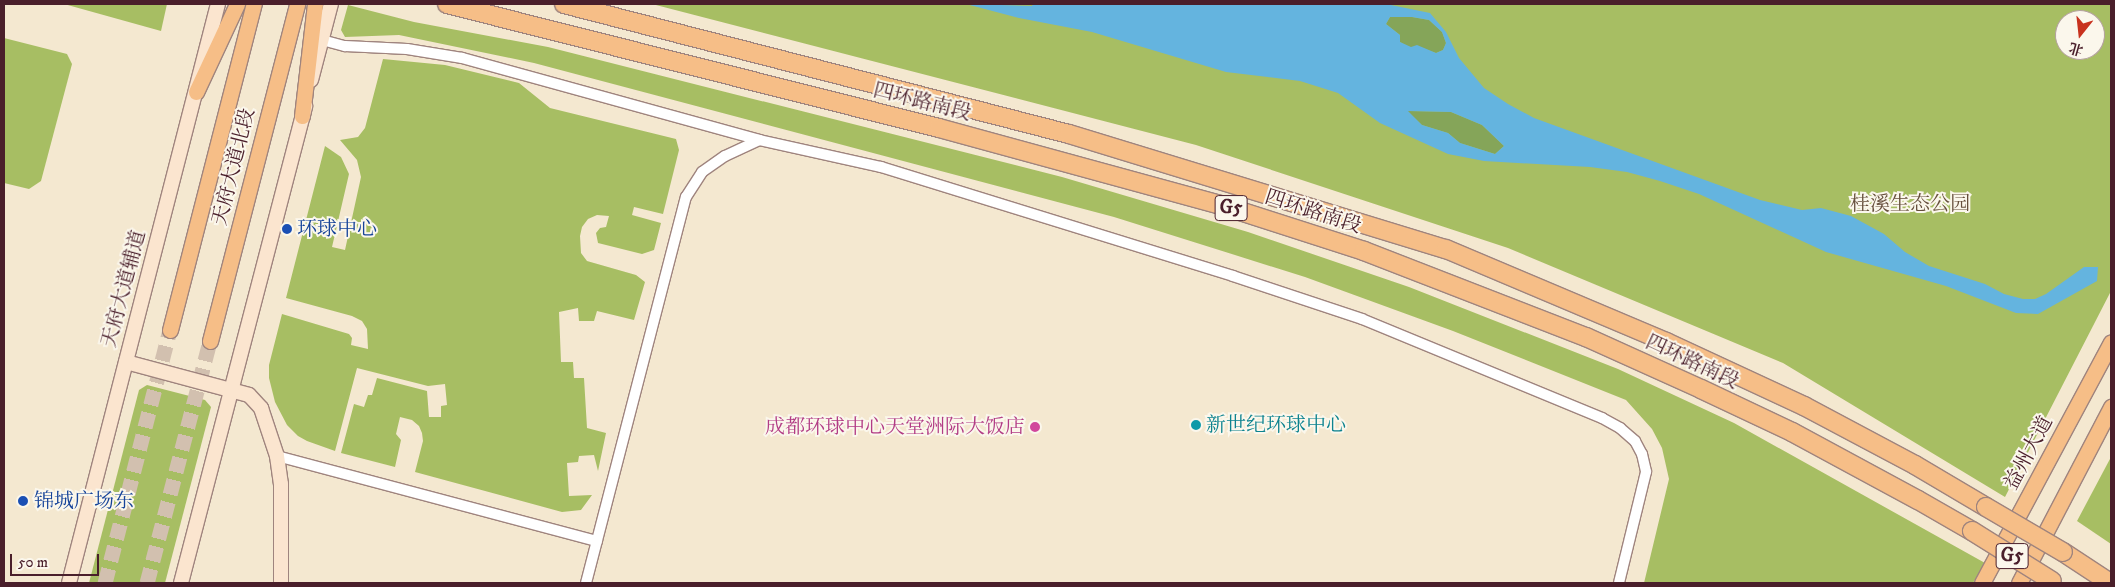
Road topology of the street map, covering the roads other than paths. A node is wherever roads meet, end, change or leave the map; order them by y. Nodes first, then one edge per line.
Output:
1 (218, 4) edge
2 (237, 4) edge
3 (254, 4) edge
4 (297, 4) edge
5 (315, 4) edge
6 (331, 4) edge
7 (447, 4) edge
8 (564, 4) edge
9 (322, 40) junction
10 (196, 92) junction
11 (302, 116) junction
12 (759, 140) junction
13 (170, 330) tunnel mouth
14 (210, 341) tunnel mouth
15 (2111, 342) edge
16 (126, 362) junction
17 (231, 390) junction
18 (2111, 407) edge
19 (277, 456) junction
20 (598, 541) junction
21 (2054, 582) edge
22 (69, 583) edge
23 (182, 583) edge
24 (282, 583) edge
25 (586, 583) edge
26 (1619, 583) edge
27 (1982, 583) edge
28 (2019, 583) edge
29 (2110, 583) edge

1 - 10 street, 天府大道辅道
2 - 10 main road
3 - 13 main road, 天府大道北段
4 - 14 main road, 天府大道北段
5 - 11 main road
6 - 9 street
7 - 21 highway, 四环路南段 / G5, bridge
8 - 29 highway, 四环路南段 / G5, bridge
9 - 11 street
9 - 12 street
10 - 16 street, 天府大道辅道
11 - 17 street
12 - 20 street
12 - 26 street
15 - 27 main road, 益州大道
16 - 17 street
16 - 22 street, 天府大道辅道
17 - 19 street
17 - 23 street
18 - 28 main road
19 - 20 street
19 - 24 street
20 - 25 street

